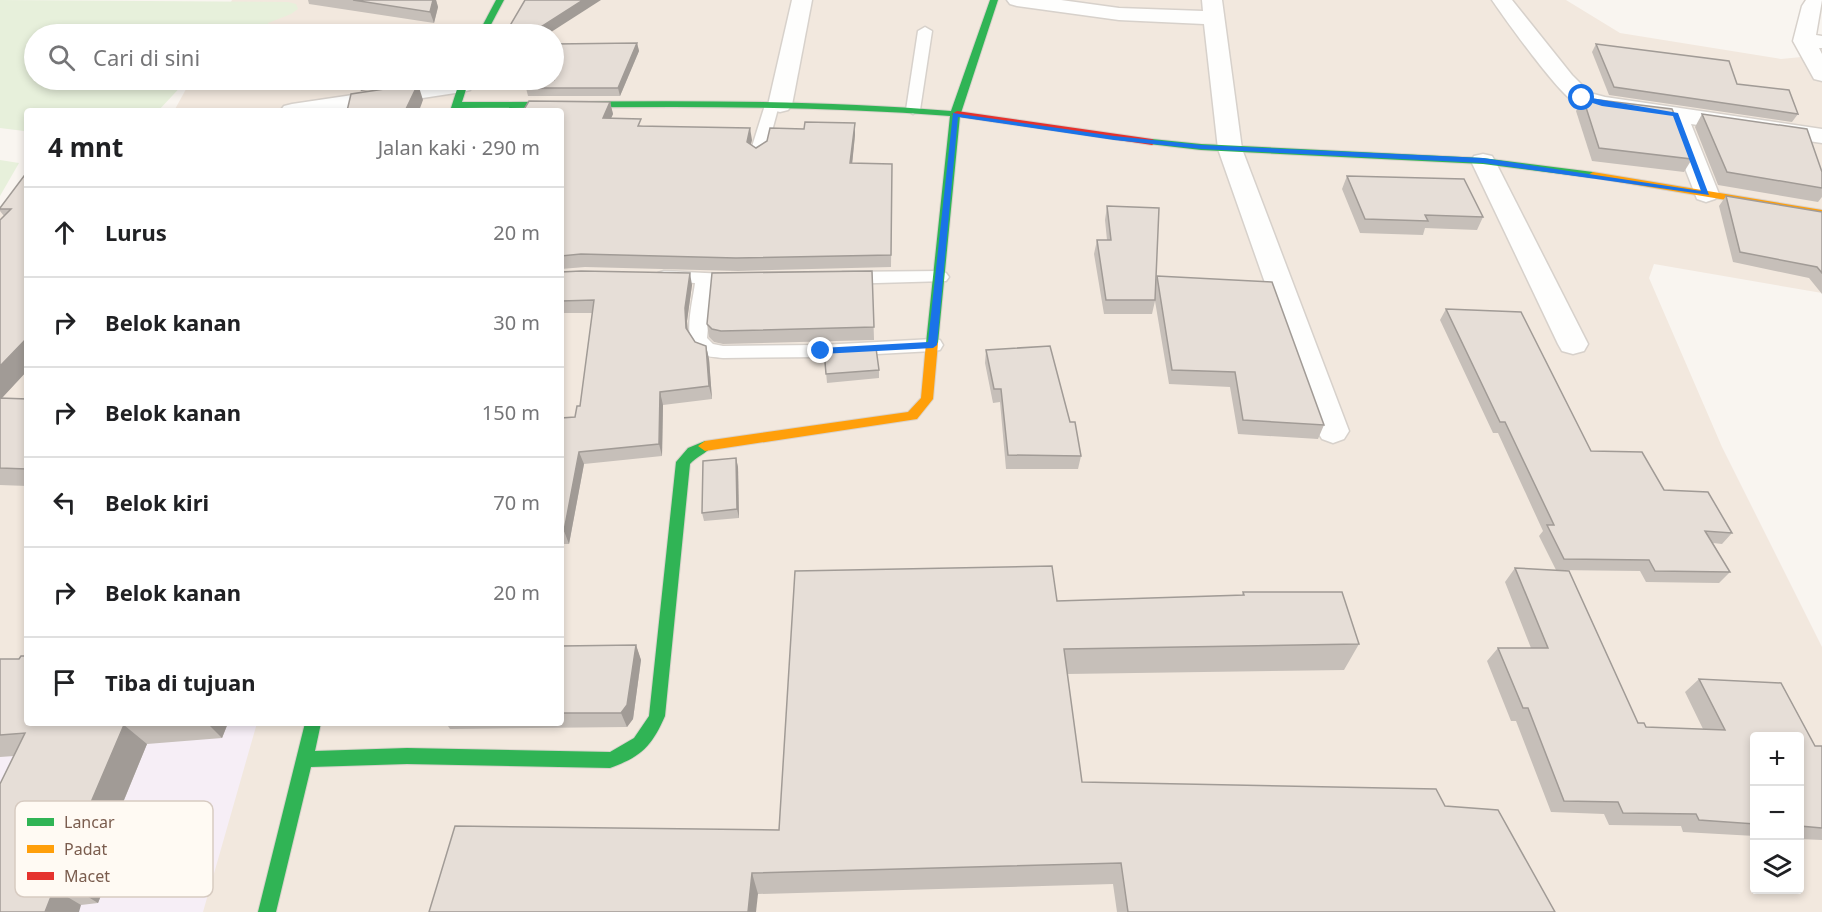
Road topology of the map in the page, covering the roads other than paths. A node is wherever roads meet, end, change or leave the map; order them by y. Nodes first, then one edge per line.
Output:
1 (500, 0) edge
2 (802, 0) edge
3 (994, 0) edge
4 (1017, 0) edge
5 (1502, 0) edge
6 (1816, 0) edge
7 (1213, 9) edge
8 (487, 24) edge
9 (925, 31) dead end
10 (1813, 42) edge
11 (1822, 74) edge
12 (459, 95) edge
13 (776, 105) junction
14 (323, 108) edge
15 (914, 110) junction
16 (955, 114) junction
17 (1676, 115) junction
18 (1822, 136) edge
19 (1230, 149) junction
20 (758, 153) edge
21 (1483, 160) junction
22 (1706, 194) junction
23 (1822, 213) edge
24 (649, 277) edge
25 (704, 278) junction
26 (827, 278) edge
27 (939, 278) junction
28 (760, 279) edge
29 (1573, 344) dead end
30 (933, 345) junction
31 (1333, 431) dead end
32 (312, 726) edge
33 (304, 759) junction
34 (267, 912) edge

1 - 8 street
2 - 13 street
3 - 16 street
4 - 7 street
5 - 17 street
6 - 10 street
7 - 19 street
9 - 15 lane
10 - 11 street
12 - 13 street
12 - 14 street
13 - 15 street
13 - 20 lane
15 - 16 street
16 - 19 street
16 - 27 street
17 - 18 street
17 - 22 street
19 - 21 street
19 - 31 street
21 - 22 street
21 - 29 street
22 - 23 street
24 - 25 lane
25 - 28 lane
25 - 30 lane
26 - 27 lane
27 - 30 street
30 - 33 street
32 - 33 street
33 - 34 street

